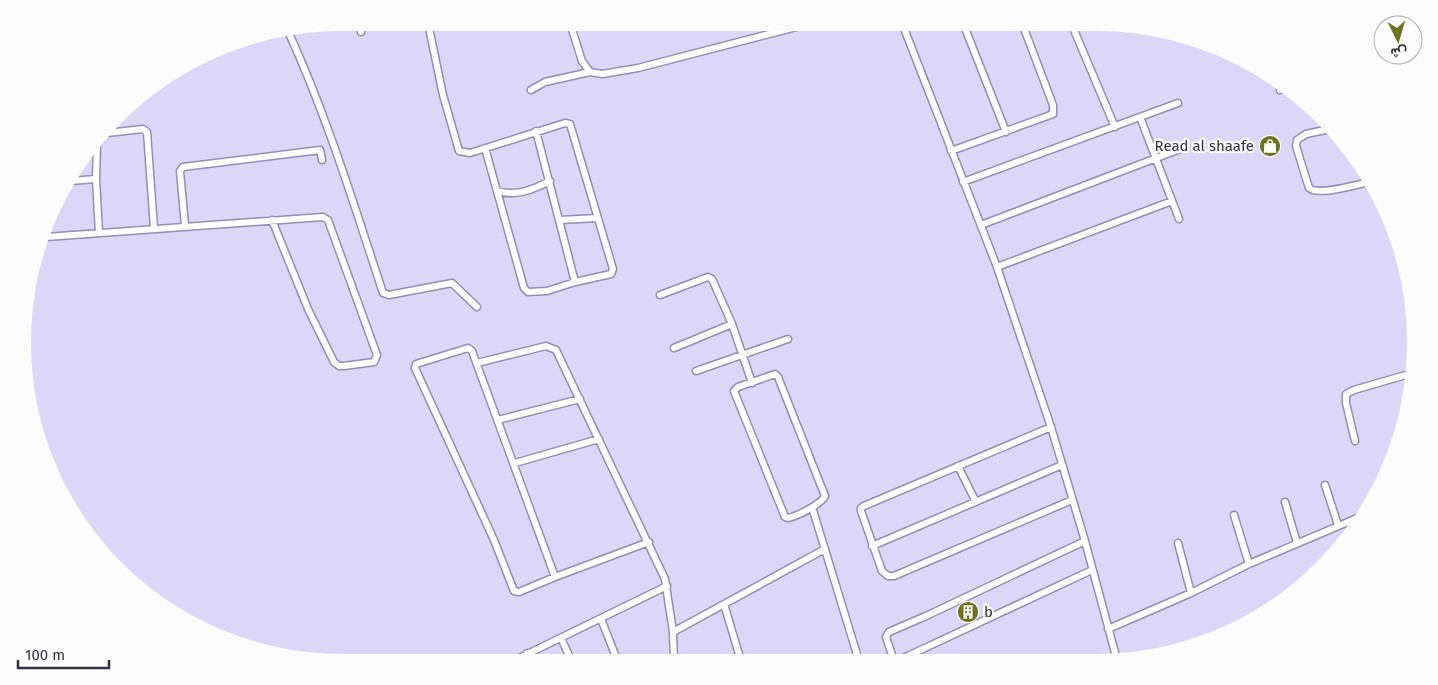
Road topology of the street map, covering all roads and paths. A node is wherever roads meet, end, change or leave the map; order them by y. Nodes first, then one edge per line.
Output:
1 (430, 31) edge
2 (573, 31) edge
3 (777, 31) edge
4 (906, 31) edge
5 (967, 31) edge
6 (1025, 31) edge
7 (1075, 31) edge
8 (290, 36) edge
9 (590, 72) junction
10 (530, 90) dead end
11 (1178, 103) dead end
12 (1140, 117) junction
13 (1115, 126) junction
14 (1324, 130) edge
15 (113, 131) edge
16 (536, 132) junction
17 (1006, 132) junction
18 (485, 148) junction
19 (1180, 149) dead end
20 (951, 151) junction
21 (97, 152) edge
22 (1154, 159) junction
23 (322, 160) dead end
24 (96, 179) junction
25 (77, 180) edge
26 (550, 181) junction
27 (963, 182) junction
28 (1363, 184) edge
29 (498, 190) junction
30 (1172, 201) junction
31 (597, 218) junction
32 (1179, 219) dead end
33 (272, 220) junction
34 (560, 220) junction
35 (981, 225) junction
36 (185, 226) junction
37 (154, 228) junction
38 (99, 233) junction
39 (50, 237) edge
40 (997, 267) junction
41 (575, 282) junction
42 (660, 295) dead end
43 (477, 307) dead end
44 (732, 324) junction
45 (788, 338) dead end
46 (674, 348) dead end
47 (742, 355) junction
48 (477, 363) junction
49 (696, 372) dead end
50 (1405, 375) edge
51 (752, 382) junction
52 (580, 399) junction
53 (498, 420) junction
54 (1051, 427) junction
55 (599, 439) junction
56 (1355, 441) dead end
57 (515, 463) junction
58 (1062, 465) junction
59 (958, 466) junction
60 (1326, 485) dead end
61 (1072, 500) junction
62 (976, 502) junction
63 (1285, 502) dead end
64 (812, 507) junction
65 (1234, 516) dead end
66 (1350, 520) edge
67 (1338, 525) junction
68 (1085, 541) junction
69 (648, 542) junction
70 (1178, 543) dead end
71 (1298, 543) junction
72 (872, 546) junction
73 (825, 549) junction
74 (1249, 564) junction
75 (1092, 570) junction
76 (556, 576) junction
77 (667, 586) junction
78 (1191, 593) junction
79 (724, 604) junction
80 (601, 619) junction
81 (1108, 629) junction
82 (673, 632) junction
83 (561, 638) junction
84 (1115, 653) edge
85 (527, 654) edge
86 (568, 654) edge
87 (615, 654) edge
88 (674, 654) edge
89 (739, 654) edge
90 (856, 654) edge
91 (892, 654) edge
92 (910, 654) edge

1 - 18 street
2 - 9 street
3 - 9 street
4 - 20 street
5 - 17 street
6 - 17 street
7 - 13 street
8 - 43 street
9 - 10 street
11 - 12 street
12 - 13 street
12 - 22 street
13 - 27 street
14 - 28 street
15 - 37 street
16 - 18 street
16 - 26 street
16 - 31 street
17 - 20 street
18 - 29 street
19 - 22 street
20 - 27 street
21 - 24 street
22 - 30 street
22 - 35 street
23 - 36 street
24 - 25 street
24 - 38 street
26 - 29 street
26 - 34 street
27 - 35 street
29 - 41 street
30 - 32 street
30 - 40 street
31 - 34 street
31 - 41 street
33 - 33 street
33 - 36 street
34 - 41 street
35 - 40 street
36 - 37 street
37 - 38 street
38 - 39 street
40 - 54 street
42 - 44 street
44 - 46 street
44 - 47 street
45 - 47 street
47 - 49 street
47 - 51 street
48 - 52 street
48 - 53 street
48 - 76 street
50 - 56 street
51 - 64 street
51 - 64 street
52 - 53 street
52 - 55 street
53 - 57 street
54 - 58 street
54 - 59 street
55 - 57 street
55 - 69 street
57 - 76 street
58 - 61 street
58 - 62 street
59 - 62 street
59 - 72 street
60 - 67 street
61 - 68 street
61 - 72 street
62 - 72 street
63 - 71 street
64 - 73 street
65 - 74 street
66 - 67 street
67 - 71 street
68 - 75 street
68 - 91 street
69 - 76 street
69 - 77 street
70 - 78 street
71 - 74 street
73 - 79 street
73 - 90 street
74 - 78 street
75 - 81 street
75 - 92 street
77 - 80 street
77 - 82 street
78 - 81 street
79 - 82 street
79 - 89 street
80 - 83 street
80 - 87 street
81 - 84 street
82 - 88 street
83 - 85 street
83 - 86 street

